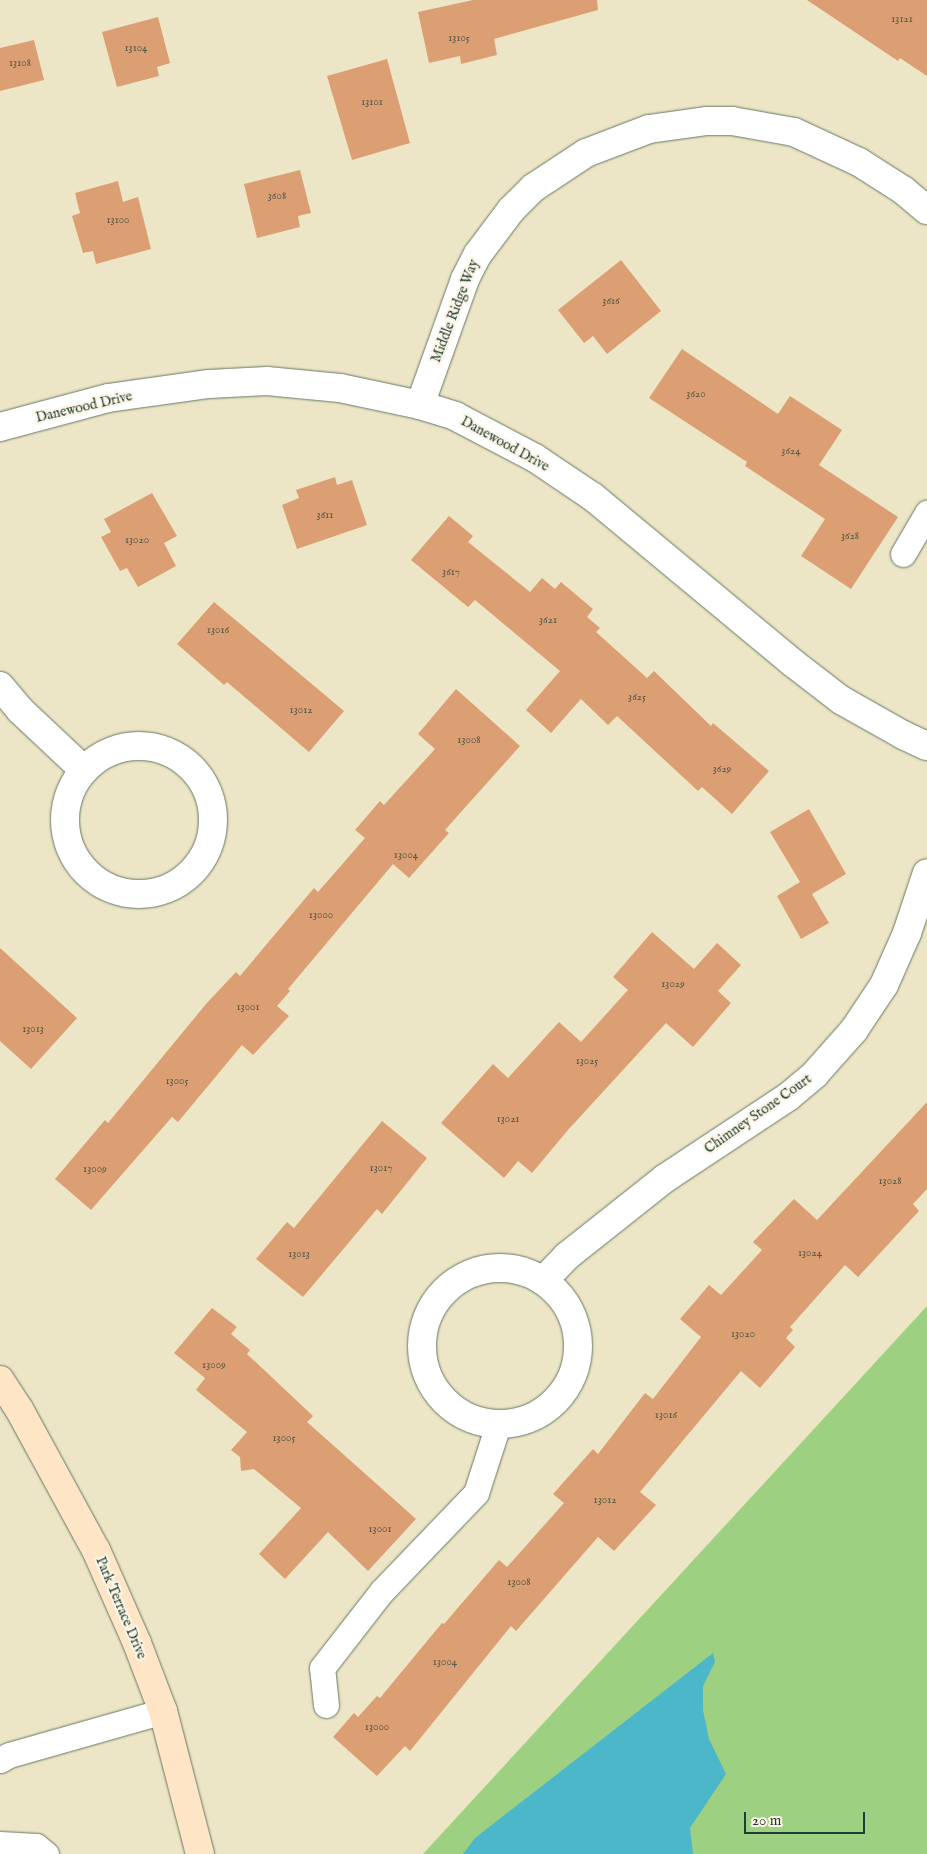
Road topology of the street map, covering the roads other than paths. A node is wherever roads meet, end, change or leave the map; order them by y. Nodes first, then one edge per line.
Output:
1 (927, 210) edge
2 (420, 405) junction
3 (0, 427) edge
4 (927, 514) edge
5 (903, 554) dead end
6 (0, 686) edge
7 (927, 746) edge
8 (84, 770) junction
9 (927, 873) edge
10 (544, 1281) junction
11 (0, 1380) edge
12 (498, 1425) junction
13 (326, 1705) dead end
14 (163, 1711) junction
15 (0, 1760) edge
16 (0, 1844) edge
17 (46, 1854) edge
18 (200, 1854) edge

1 - 2 street, Middle Ridge Way
2 - 3 street, Danewood Drive
2 - 7 street, Danewood Drive
4 - 5 lane
6 - 8 street
8 - 8 street
9 - 10 street, Chimney Stone Court
10 - 12 street
10 - 12 street
11 - 14 street, Park Terrace Drive
12 - 13 lane
14 - 15 lane
14 - 18 street, Park Terrace Drive
16 - 17 lane

